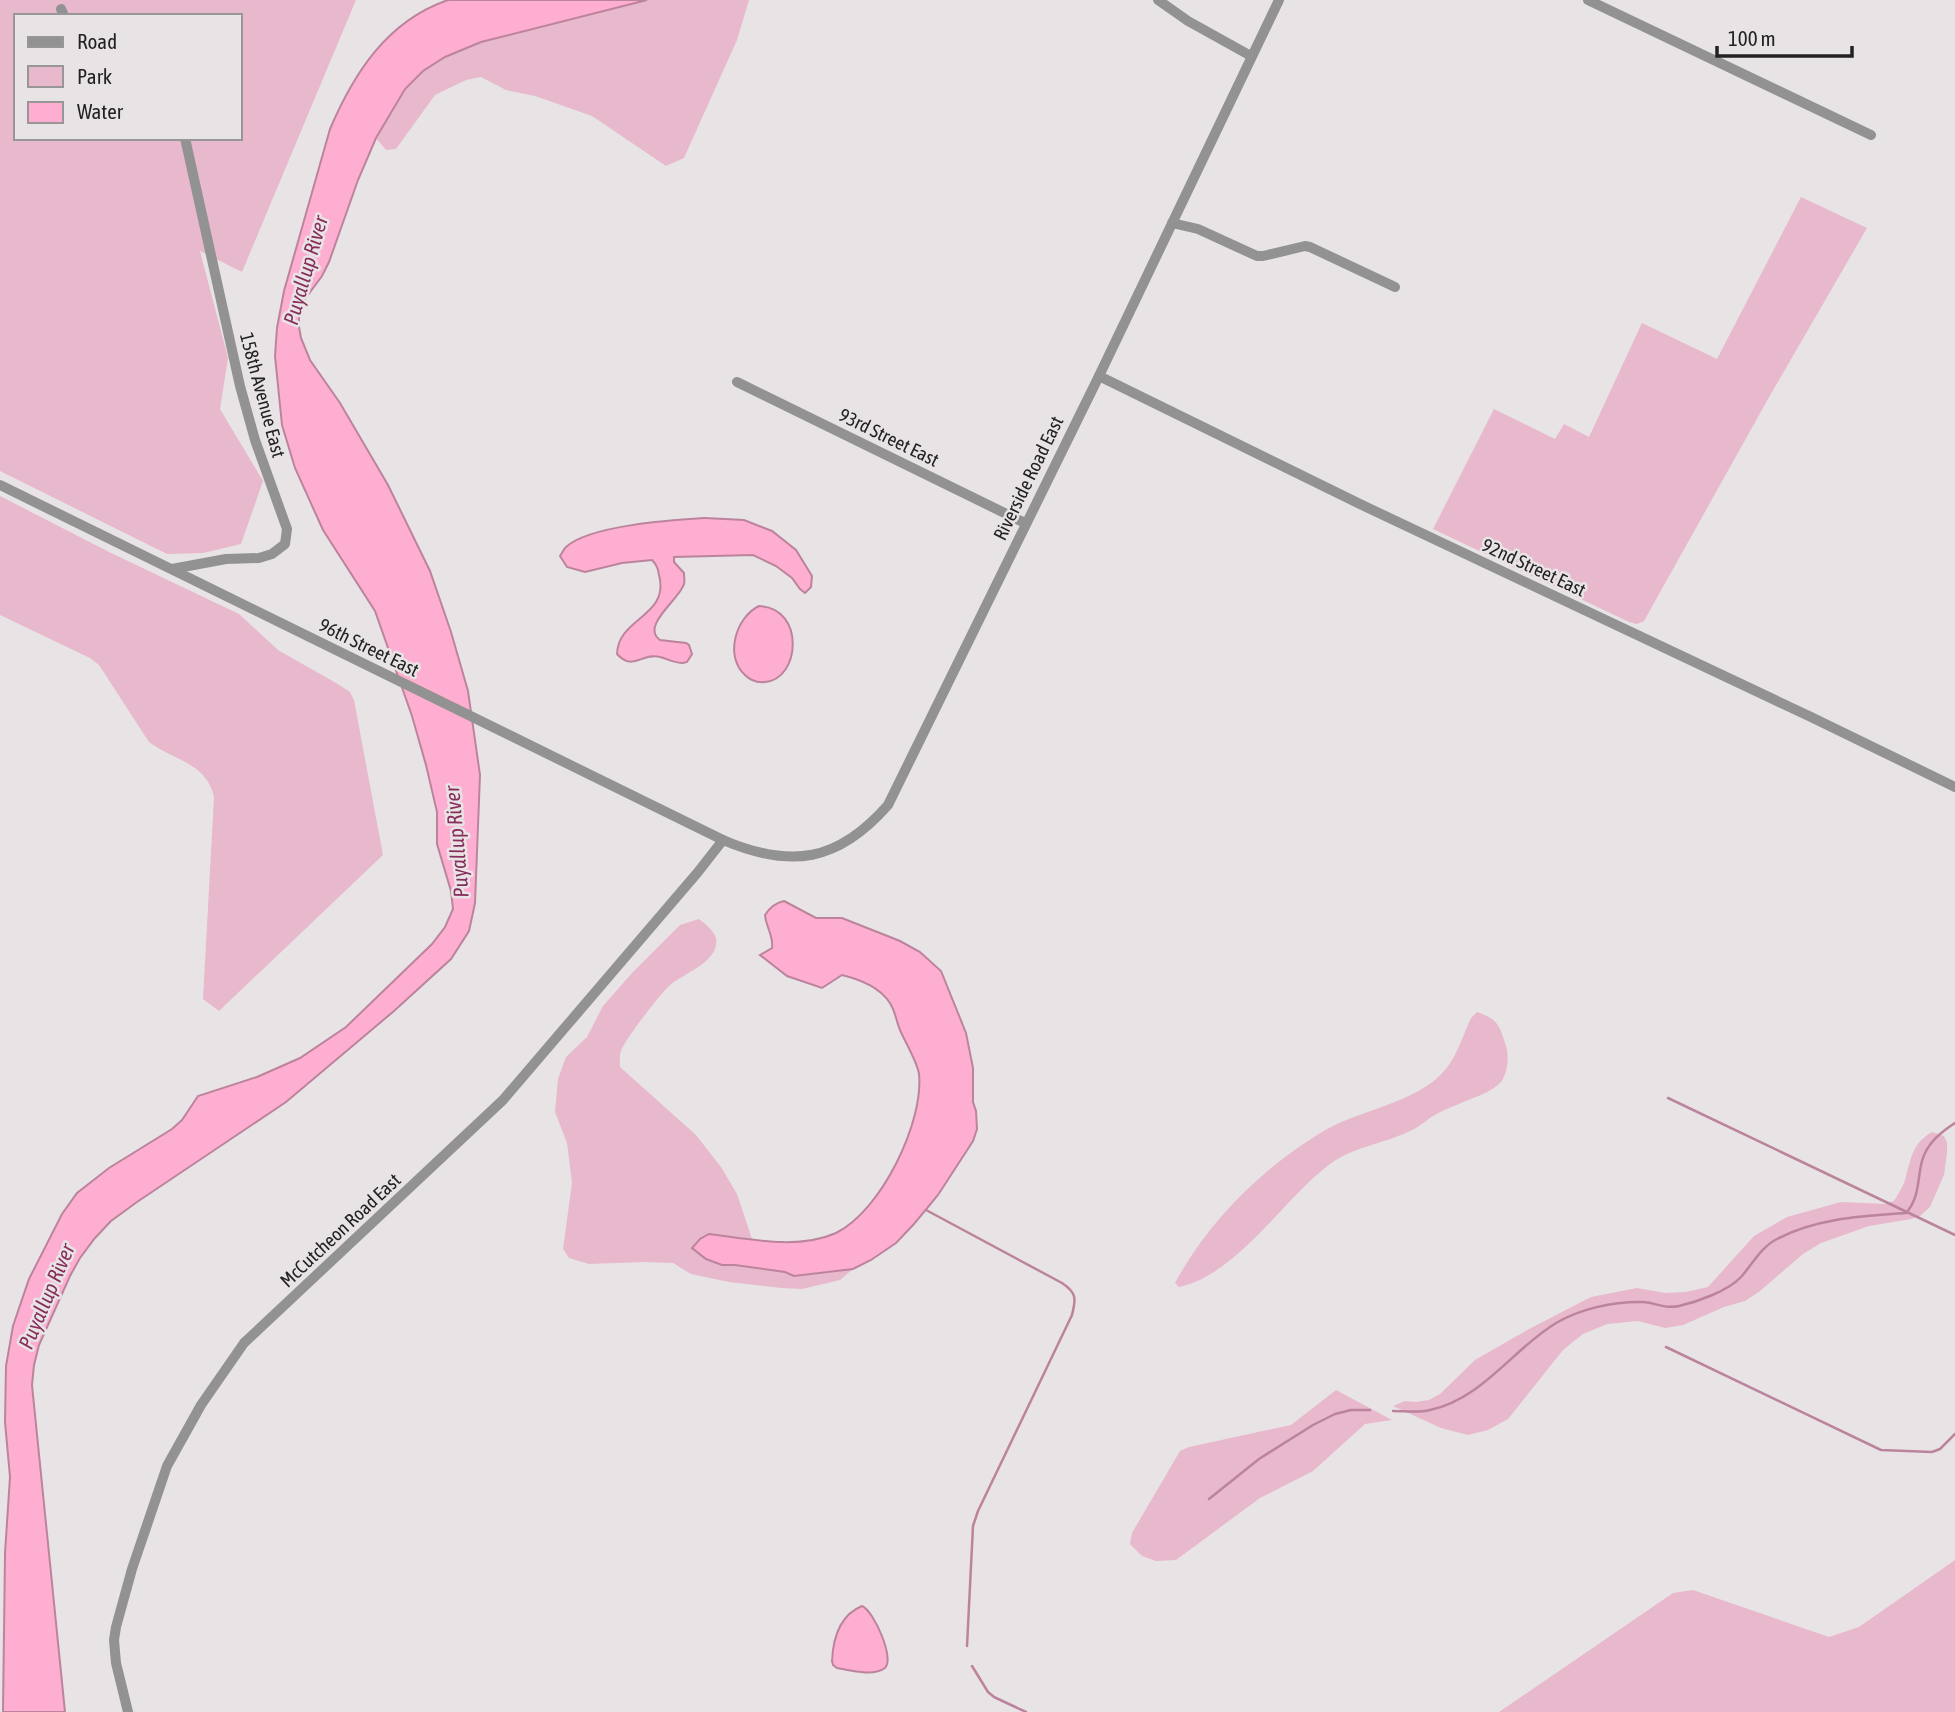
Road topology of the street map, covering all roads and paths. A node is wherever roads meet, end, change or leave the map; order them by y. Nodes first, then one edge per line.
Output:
1 (1158, 0) edge
2 (1279, 0) edge
3 (1588, 0) edge
4 (1251, 56) junction
5 (1871, 135) dead end
6 (184, 140) edge
7 (1172, 223) junction
8 (1395, 287) dead end
9 (1099, 376) junction
10 (737, 382) dead end
11 (0, 485) edge
12 (1025, 523) junction
13 (172, 569) junction
14 (1955, 787) edge
15 (723, 840) junction
16 (128, 1712) edge

1 - 4 street
2 - 4 street, Riverside Road East
3 - 5 street
4 - 7 street, Riverside Road East
6 - 13 street, 158th Avenue East
7 - 8 street
7 - 9 street, Riverside Road East
9 - 12 street, Riverside Road East
9 - 14 street, 92nd Street East
10 - 12 street, 93rd Street East
11 - 13 street, 96th Street East
12 - 15 street, Riverside Road East
13 - 15 street, 96th Street East
15 - 16 street, McCutcheon Road East

